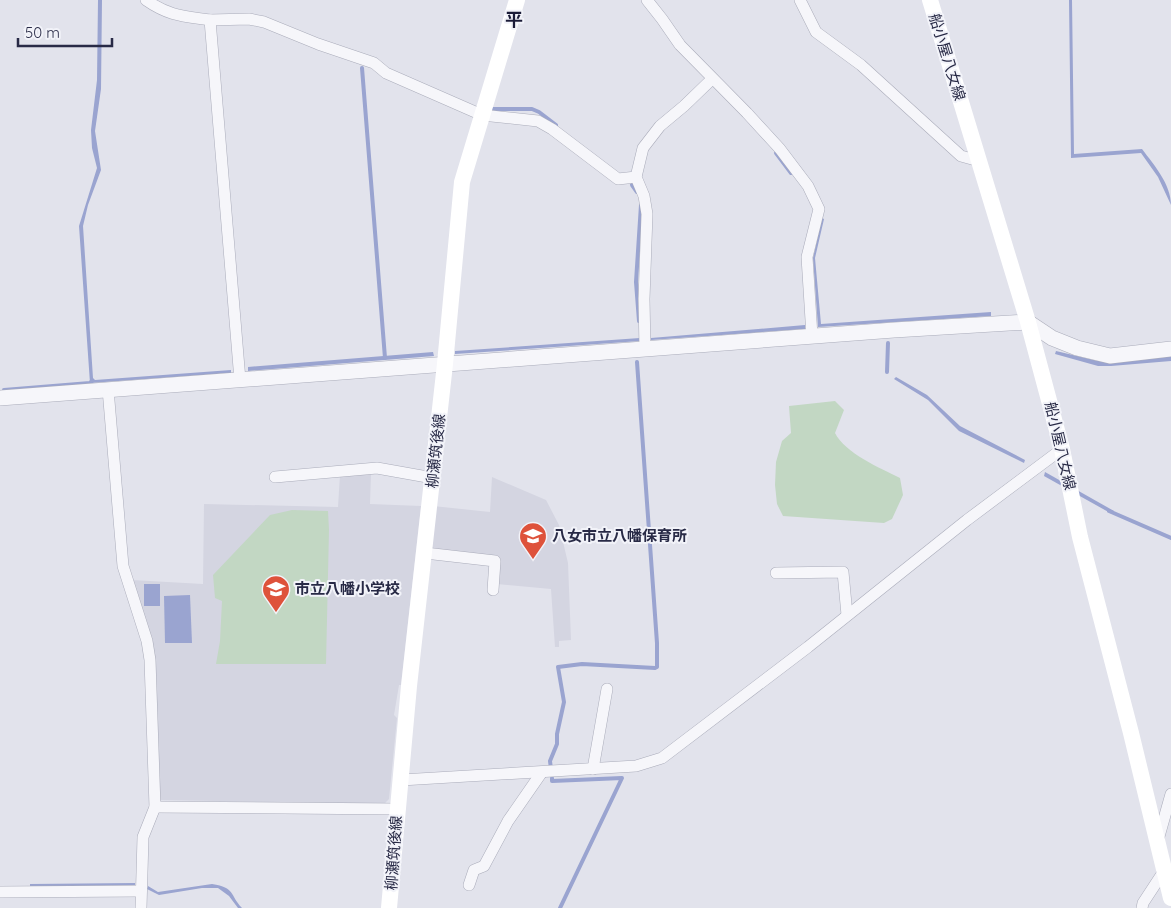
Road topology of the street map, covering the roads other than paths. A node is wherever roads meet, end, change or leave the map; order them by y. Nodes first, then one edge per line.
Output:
1 (146, 0) edge
2 (517, 0) edge
3 (647, 0) edge
4 (800, 0) edge
5 (930, 0) edge
6 (210, 20) junction
7 (712, 79) junction
8 (482, 115) junction
9 (979, 161) junction
10 (636, 177) junction
11 (1028, 322) junction
12 (812, 336) junction
13 (645, 349) junction
14 (1171, 349) edge
15 (445, 364) junction
16 (240, 380) junction
17 (108, 389) junction
18 (0, 398) edge
19 (1062, 449) junction
20 (275, 477) dead end
21 (433, 478) junction
22 (425, 553) junction
23 (776, 573) dead end
24 (493, 590) dead end
25 (847, 615) junction
26 (608, 689) dead end
27 (593, 769) junction
28 (542, 772) junction
29 (401, 780) junction
30 (1171, 794) edge
31 (155, 807) junction
32 (397, 809) junction
33 (1158, 841) junction
34 (1164, 871) junction
35 (469, 885) dead end
36 (141, 891) junction
37 (0, 892) edge
38 (1171, 898) edge
39 (141, 908) edge
40 (389, 908) edge
41 (1142, 908) edge

1 - 6 street
2 - 8 main road, 柳瀬筑後線
3 - 7 street
4 - 9 street
5 - 9 main road, 船小屋八女線
6 - 8 street
6 - 16 street
7 - 10 street
7 - 12 street
8 - 10 street
8 - 15 main road, 柳瀬筑後線
9 - 11 main road, 船小屋八女線
10 - 13 street
11 - 12 street
11 - 14 street
11 - 19 main road, 船小屋八女線
12 - 13 street
13 - 15 street
15 - 16 street
15 - 21 main road, 柳瀬筑後線
16 - 17 street
17 - 18 street
17 - 31 street
19 - 25 street
19 - 33 main road, 船小屋八女線
20 - 21 street
21 - 22 main road, 柳瀬筑後線
22 - 24 street
22 - 29 main road, 柳瀬筑後線
23 - 25 street
25 - 27 street
26 - 27 street
27 - 28 street
28 - 29 street
28 - 35 street
29 - 32 main road, 柳瀬筑後線
30 - 33 street
31 - 32 street
31 - 36 street
32 - 40 main road, 柳瀬筑後線
33 - 34 main road, 船小屋八女線
34 - 38 main road, 船小屋八女線
34 - 41 street
36 - 37 street
36 - 39 street

